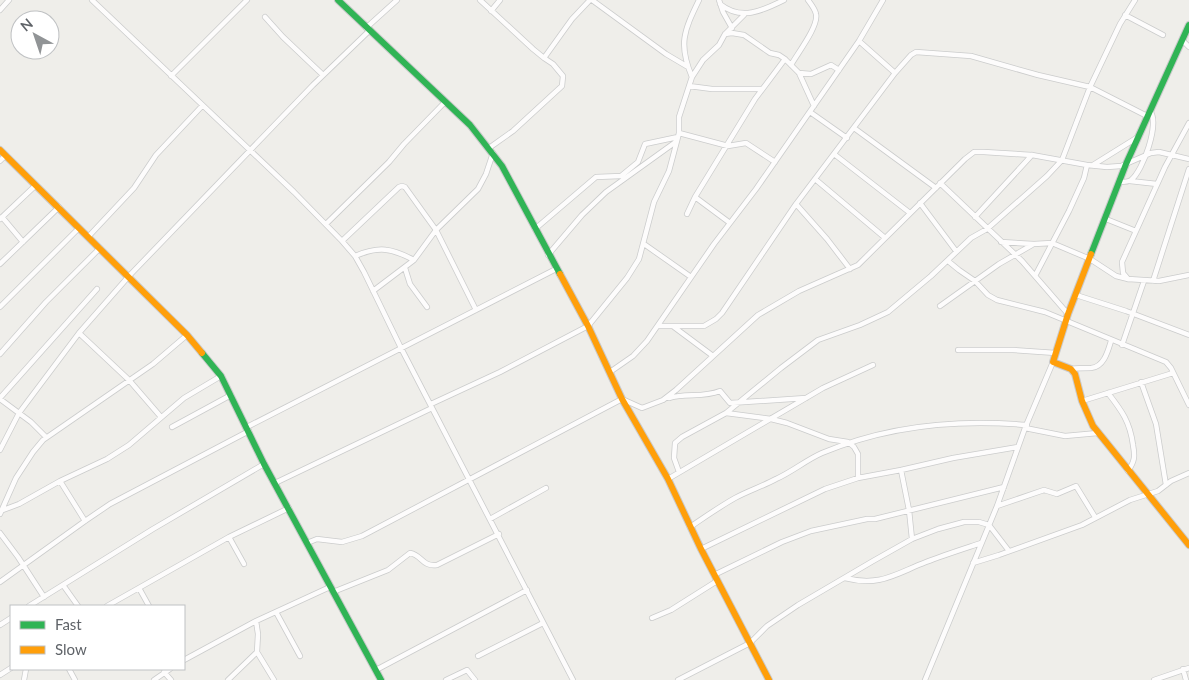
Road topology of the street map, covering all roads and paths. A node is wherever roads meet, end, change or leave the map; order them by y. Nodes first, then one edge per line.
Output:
1 (9, 0) edge
2 (92, 0) edge
3 (247, 0) edge
4 (338, 0) edge
5 (397, 0) edge
6 (480, 0) edge
7 (500, 0) edge
8 (591, 0) edge
9 (699, 0) edge
10 (784, 0) edge
11 (808, 0) edge
12 (879, 0) edge
13 (884, 0) edge
14 (1135, 0) edge
15 (720, 2) edge
16 (880, 6) junction
17 (0, 10) edge
18 (491, 11) junction
19 (744, 15) junction
20 (1125, 15) junction
21 (265, 16) dead end
22 (1189, 25) edge
23 (732, 28) junction
24 (367, 29) junction
25 (725, 34) junction
26 (1163, 35) dead end
27 (1182, 40) junction
28 (859, 41) junction
29 (1189, 47) edge
30 (544, 58) junction
31 (785, 59) junction
32 (791, 65) junction
33 (688, 67) junction
34 (839, 70) junction
35 (799, 73) junction
36 (895, 73) junction
37 (323, 75) junction
38 (171, 76) junction
39 (692, 77) junction
40 (689, 86) junction
41 (1090, 87) junction
42 (762, 89) junction
43 (445, 102) junction
44 (202, 106) junction
45 (814, 106) junction
46 (810, 112) junction
47 (1148, 113) junction
48 (1189, 123) edge
49 (854, 128) junction
50 (1186, 130) edge
51 (678, 137) junction
52 (1138, 137) junction
53 (847, 138) junction
54 (728, 146) junction
55 (0, 150) edge
56 (492, 150) junction
57 (249, 151) junction
58 (834, 154) junction
59 (1032, 154) junction
60 (6, 155) junction
61 (1145, 155) junction
62 (1172, 155) junction
63 (1189, 159) edge
64 (1062, 160) junction
65 (0, 162) edge
66 (775, 162) junction
67 (1126, 164) junction
68 (1090, 165) junction
69 (1189, 169) edge
70 (815, 179) junction
71 (1130, 181) junction
72 (1120, 182) junction
73 (940, 183) junction
74 (1157, 184) junction
75 (36, 185) junction
76 (936, 188) junction
77 (695, 197) junction
78 (920, 203) junction
79 (796, 204) junction
80 (59, 207) junction
81 (910, 212) junction
82 (687, 214) dead end
83 (975, 217) junction
84 (1, 218) edge
85 (1106, 219) junction
86 (730, 223) junction
87 (326, 224) junction
88 (79, 228) junction
89 (535, 229) junction
90 (987, 229) junction
91 (436, 230) junction
92 (1136, 231) junction
93 (88, 237) junction
94 (884, 238) junction
95 (342, 241) junction
96 (23, 242) junction
97 (1002, 242) junction
98 (1052, 242) junction
99 (644, 244) junction
100 (1034, 244) junction
101 (100, 248) junction
102 (956, 251) junction
103 (548, 255) junction
104 (1015, 255) junction
105 (355, 256) junction
106 (1090, 259) junction
107 (414, 260) junction
108 (948, 261) junction
109 (0, 264) edge
110 (404, 268) junction
111 (1189, 268) edge
112 (556, 269) junction
113 (850, 269) junction
114 (1188, 275) edge
115 (128, 276) junction
116 (691, 276) junction
117 (1034, 276) junction
118 (1128, 280) junction
119 (975, 281) junction
120 (1144, 281) junction
121 (1152, 281) junction
122 (97, 289) dead end
123 (373, 290) junction
124 (1076, 295) junction
125 (940, 306) dead end
126 (0, 307) edge
127 (427, 308) dead end
128 (476, 310) junction
129 (1133, 314) junction
130 (1067, 318) junction
131 (588, 326) junction
132 (658, 326) junction
133 (674, 327) junction
134 (80, 333) junction
135 (188, 335) junction
136 (1189, 336) edge
137 (1112, 341) junction
138 (1122, 345) junction
139 (401, 348) junction
140 (958, 350) dead end
141 (1056, 352) junction
142 (0, 354) edge
143 (713, 356) junction
144 (1053, 362) junction
145 (873, 365) dead end
146 (1071, 370) junction
147 (610, 372) junction
148 (1173, 372) junction
149 (221, 376) junction
150 (129, 380) junction
151 (1141, 382) junction
152 (1108, 393) junction
153 (231, 395) junction
154 (807, 397) junction
155 (0, 398) edge
156 (622, 400) junction
157 (662, 400) junction
158 (1082, 401) junction
159 (737, 404) junction
160 (1189, 405) edge
161 (432, 406) junction
162 (19, 413) junction
163 (726, 413) junction
164 (161, 417) junction
165 (771, 419) junction
166 (1093, 426) junction
167 (1026, 427) junction
168 (172, 428) dead end
169 (248, 429) junction
170 (1098, 433) junction
171 (1088, 434) junction
172 (46, 437) junction
173 (848, 442) junction
174 (1018, 447) junction
175 (0, 450) edge
176 (264, 464) junction
177 (901, 470) junction
178 (1128, 470) junction
179 (679, 472) junction
180 (1189, 473) edge
181 (858, 478) junction
182 (668, 479) junction
183 (470, 480) junction
184 (60, 481) junction
185 (275, 483) junction
186 (1166, 485) junction
187 (1004, 487) junction
188 (546, 488) dead end
189 (1147, 494) junction
190 (997, 506) junction
191 (289, 508) junction
192 (909, 510) junction
193 (1, 512) edge
194 (1095, 518) junction
195 (490, 519) junction
196 (85, 520) junction
197 (989, 525) junction
198 (690, 527) junction
199 (0, 532) edge
200 (499, 534) junction
201 (229, 537) junction
202 (912, 539) junction
203 (307, 543) junction
204 (981, 543) junction
205 (1189, 545) edge
206 (701, 549) junction
207 (1009, 551) junction
208 (973, 563) junction
209 (244, 564) dead end
210 (24, 566) junction
211 (716, 578) junction
212 (845, 578) junction
213 (0, 582) edge
214 (63, 585) junction
215 (139, 588) junction
216 (332, 590) junction
217 (527, 590) junction
218 (44, 597) junction
219 (31, 605) edge
220 (77, 605) edge
221 (109, 605) edge
222 (148, 605) edge
223 (276, 612) junction
224 (652, 618) dead end
225 (256, 621) junction
226 (543, 622) junction
227 (750, 643) junction
228 (257, 652) junction
229 (300, 656) dead end
230 (478, 656) dead end
231 (185, 659) edge
232 (1189, 668) edge
233 (168, 670) edge
234 (376, 670) junction
235 (1183, 670) junction
236 (164, 672) junction
237 (154, 680) edge
238 (171, 680) edge
239 (228, 680) edge
240 (274, 680) edge
241 (381, 680) edge
242 (446, 680) edge
243 (475, 680) edge
244 (573, 680) edge
245 (678, 680) edge
246 (769, 680) edge
247 (924, 680) edge
248 (1154, 680) edge
249 (1186, 680) edge

1 - 17 street
2 - 38 street
3 - 38 street
4 - 24 street
5 - 24 street
6 - 18 street
7 - 18 street
8 - 30 street
8 - 33 street
9 - 33 street
10 - 19 street
11 - 32 street
12 - 16 street
13 - 16 street
14 - 20 street
15 - 19 street
15 - 23 street
16 - 28 street
18 - 30 street
19 - 23 street
20 - 26 street
20 - 41 street
21 - 37 street
22 - 27 street
23 - 25 street
24 - 37 street
24 - 43 street
25 - 31 street
25 - 39 street
27 - 29 street
27 - 47 street
28 - 34 street
28 - 36 street
30 - 56 street
31 - 32 street
31 - 42 street
32 - 35 street
33 - 39 street
34 - 35 street
34 - 45 street
35 - 45 street
36 - 41 street
36 - 49 street
37 - 57 street
38 - 44 street
39 - 40 street
40 - 42 street
40 - 51 street
41 - 47 street
41 - 64 street
42 - 54 street
43 - 56 street
43 - 87 street
44 - 57 street
44 - 93 street
45 - 46 street
46 - 53 street
46 - 66 street
47 - 52 street
47 - 61 street
48 - 50 street
49 - 53 street
49 - 76 street
50 - 62 street
51 - 54 street
51 - 89 street
51 - 99 street
51 - 103 street
52 - 67 street
52 - 68 street
53 - 58 street
54 - 66 street
54 - 77 street
55 - 60 street
56 - 89 street
56 - 91 street
57 - 87 street
57 - 115 street
58 - 70 street
58 - 81 street
59 - 64 street
59 - 73 street
59 - 83 street
60 - 65 street
60 - 75 street
61 - 62 street
61 - 67 street
61 - 71 street
62 - 63 street
62 - 74 street
64 - 68 street
64 - 90 street
66 - 86 street
67 - 68 street
67 - 72 street
68 - 98 street
69 - 121 street
70 - 79 street
70 - 94 street
71 - 72 street
71 - 74 street
72 - 85 street
73 - 76 street
73 - 83 street
74 - 92 street
75 - 80 street
75 - 84 street
76 - 78 street
77 - 82 street
77 - 86 street
78 - 81 street
78 - 102 street
79 - 113 street
79 - 133 street
80 - 88 street
80 - 96 street
81 - 94 street
83 - 90 street
84 - 96 street
85 - 92 street
85 - 106 street
86 - 116 street
87 - 95 street
88 - 93 street
88 - 126 street
89 - 103 street
90 - 97 street
90 - 102 street
91 - 95 street
91 - 107 street
91 - 128 street
92 - 118 street
93 - 101 street
94 - 113 street
95 - 105 street
96 - 109 street
97 - 100 street
97 - 104 street
98 - 100 street
98 - 106 street
98 - 117 street
99 - 116 street
99 - 131 street
100 - 104 street
101 - 115 street
101 - 142 street
102 - 108 street
103 - 112 street
104 - 117 street
104 - 119 street
105 - 107 street
105 - 123 street
106 - 118 street
106 - 124 street
107 - 110 street
108 - 119 street
108 - 159 street
110 - 123 street
110 - 127 street
111 - 114 street
112 - 128 street
112 - 131 street
113 - 143 street
114 - 121 street
115 - 134 street
115 - 135 street
116 - 132 street
117 - 130 street
118 - 120 street
119 - 125 street
119 - 130 street
120 - 121 street
120 - 129 street
122 - 155 street
123 - 139 street
124 - 129 street
124 - 130 street
128 - 139 street
129 - 136 street
129 - 138 street
130 - 137 street
130 - 141 street
131 - 147 street
131 - 161 street
132 - 133 street
132 - 147 street
133 - 143 street
134 - 150 street
134 - 162 street
135 - 149 street
135 - 150 street
137 - 138 street
137 - 146 street
138 - 148 street
139 - 161 street
139 - 169 street
140 - 141 street
141 - 144 street
143 - 157 street
144 - 146 street
144 - 167 street
145 - 154 street
146 - 158 street
147 - 156 street
148 - 151 street
148 - 160 street
149 - 153 street
149 - 164 street
150 - 164 street
150 - 172 street
151 - 152 street
151 - 186 street
152 - 158 street
152 - 178 street
153 - 168 street
153 - 169 street
154 - 159 street
154 - 165 street
155 - 162 street
156 - 157 street
156 - 182 street
156 - 183 street
157 - 159 street
158 - 166 street
159 - 163 street
161 - 183 street
161 - 185 street
162 - 172 street
162 - 175 street
163 - 165 street
163 - 179 street
164 - 184 street
165 - 173 street
165 - 179 street
166 - 170 street
166 - 171 street
167 - 171 street
167 - 173 street
167 - 174 street
169 - 176 street
169 - 196 street
170 - 171 street
170 - 178 street
172 - 193 street
173 - 181 street
173 - 198 street
174 - 177 street
174 - 187 street
176 - 185 street
176 - 214 street
177 - 181 street
177 - 192 street
178 - 189 street
179 - 182 street
180 - 186 street
181 - 206 street
182 - 198 street
183 - 195 street
183 - 203 street
184 - 193 street
184 - 196 street
185 - 191 street
186 - 189 street
187 - 190 street
187 - 192 street
188 - 195 street
189 - 194 street
189 - 205 street
190 - 194 street
190 - 197 street
191 - 201 street
191 - 203 street
192 - 202 street
192 - 211 street
194 - 207 street
195 - 200 street
196 - 210 street
197 - 202 street
197 - 204 street
197 - 207 street
198 - 206 street
199 - 210 street
200 - 216 street
200 - 217 street
201 - 209 street
201 - 215 street
202 - 212 street
203 - 216 street
204 - 208 street
204 - 212 street
206 - 211 street
207 - 208 street
208 - 247 street
210 - 213 street
210 - 218 street
211 - 224 street
211 - 227 street
212 - 227 street
214 - 218 street
214 - 220 street
215 - 221 street
215 - 222 street
216 - 223 street
216 - 234 street
217 - 226 street
217 - 234 street
218 - 219 street
223 - 225 street
223 - 229 street
225 - 228 street
225 - 231 street
226 - 230 street
226 - 244 street
227 - 245 street
227 - 246 street
228 - 239 street
228 - 240 street
232 - 235 street
233 - 236 street
234 - 241 street
235 - 248 street
235 - 249 street
236 - 237 street
236 - 238 street
242 - 243 street

